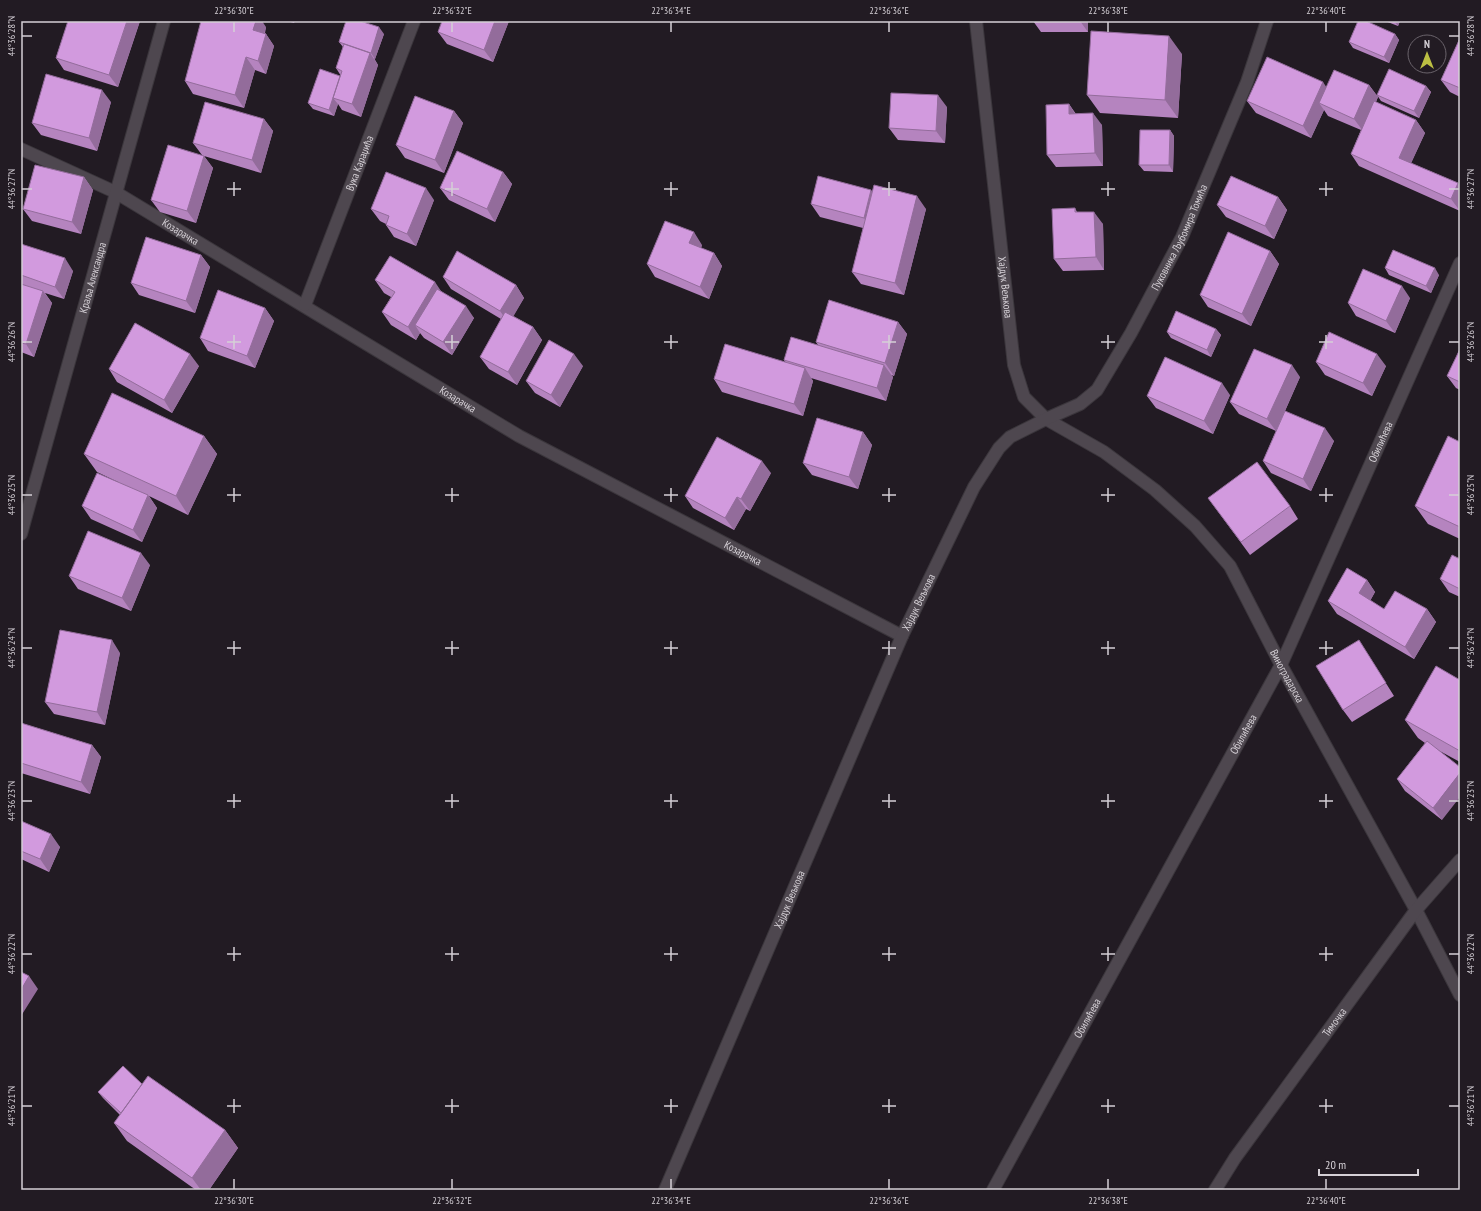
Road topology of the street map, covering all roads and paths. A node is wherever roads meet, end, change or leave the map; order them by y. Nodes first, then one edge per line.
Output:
1 (164, 21) edge
2 (414, 21) edge
3 (976, 21) edge
4 (1267, 21) edge
5 (21, 149) edge
6 (116, 192) junction
7 (1460, 263) edge
8 (305, 305) junction
9 (1046, 419) junction
10 (21, 534) edge
11 (902, 636) junction
12 (1281, 665) junction
13 (1460, 860) edge
14 (1416, 910) junction
15 (1460, 994) edge
16 (665, 1190) edge
17 (993, 1190) edge
18 (1215, 1190) edge

1 - 6 street, Краља Александра
2 - 8 street, Вука Караџића
3 - 9 street, Хајдук Вељкова
4 - 9 street, Пуковника Љубомира Томића
5 - 6 street, Козарачка
6 - 8 street, Козарачка
6 - 10 street, Краља Александра
7 - 12 street, Обилићева
8 - 11 street, Козарачка
9 - 11 street, Хајдук Вељкова
9 - 12 street, Виноградарска
11 - 16 street, Хајдук Вељкова
12 - 14 street, Виноградарска
12 - 17 street, Обилићева
13 - 14 street, Тимочка
14 - 15 street, Виноградарска
14 - 18 street, Тимочка

